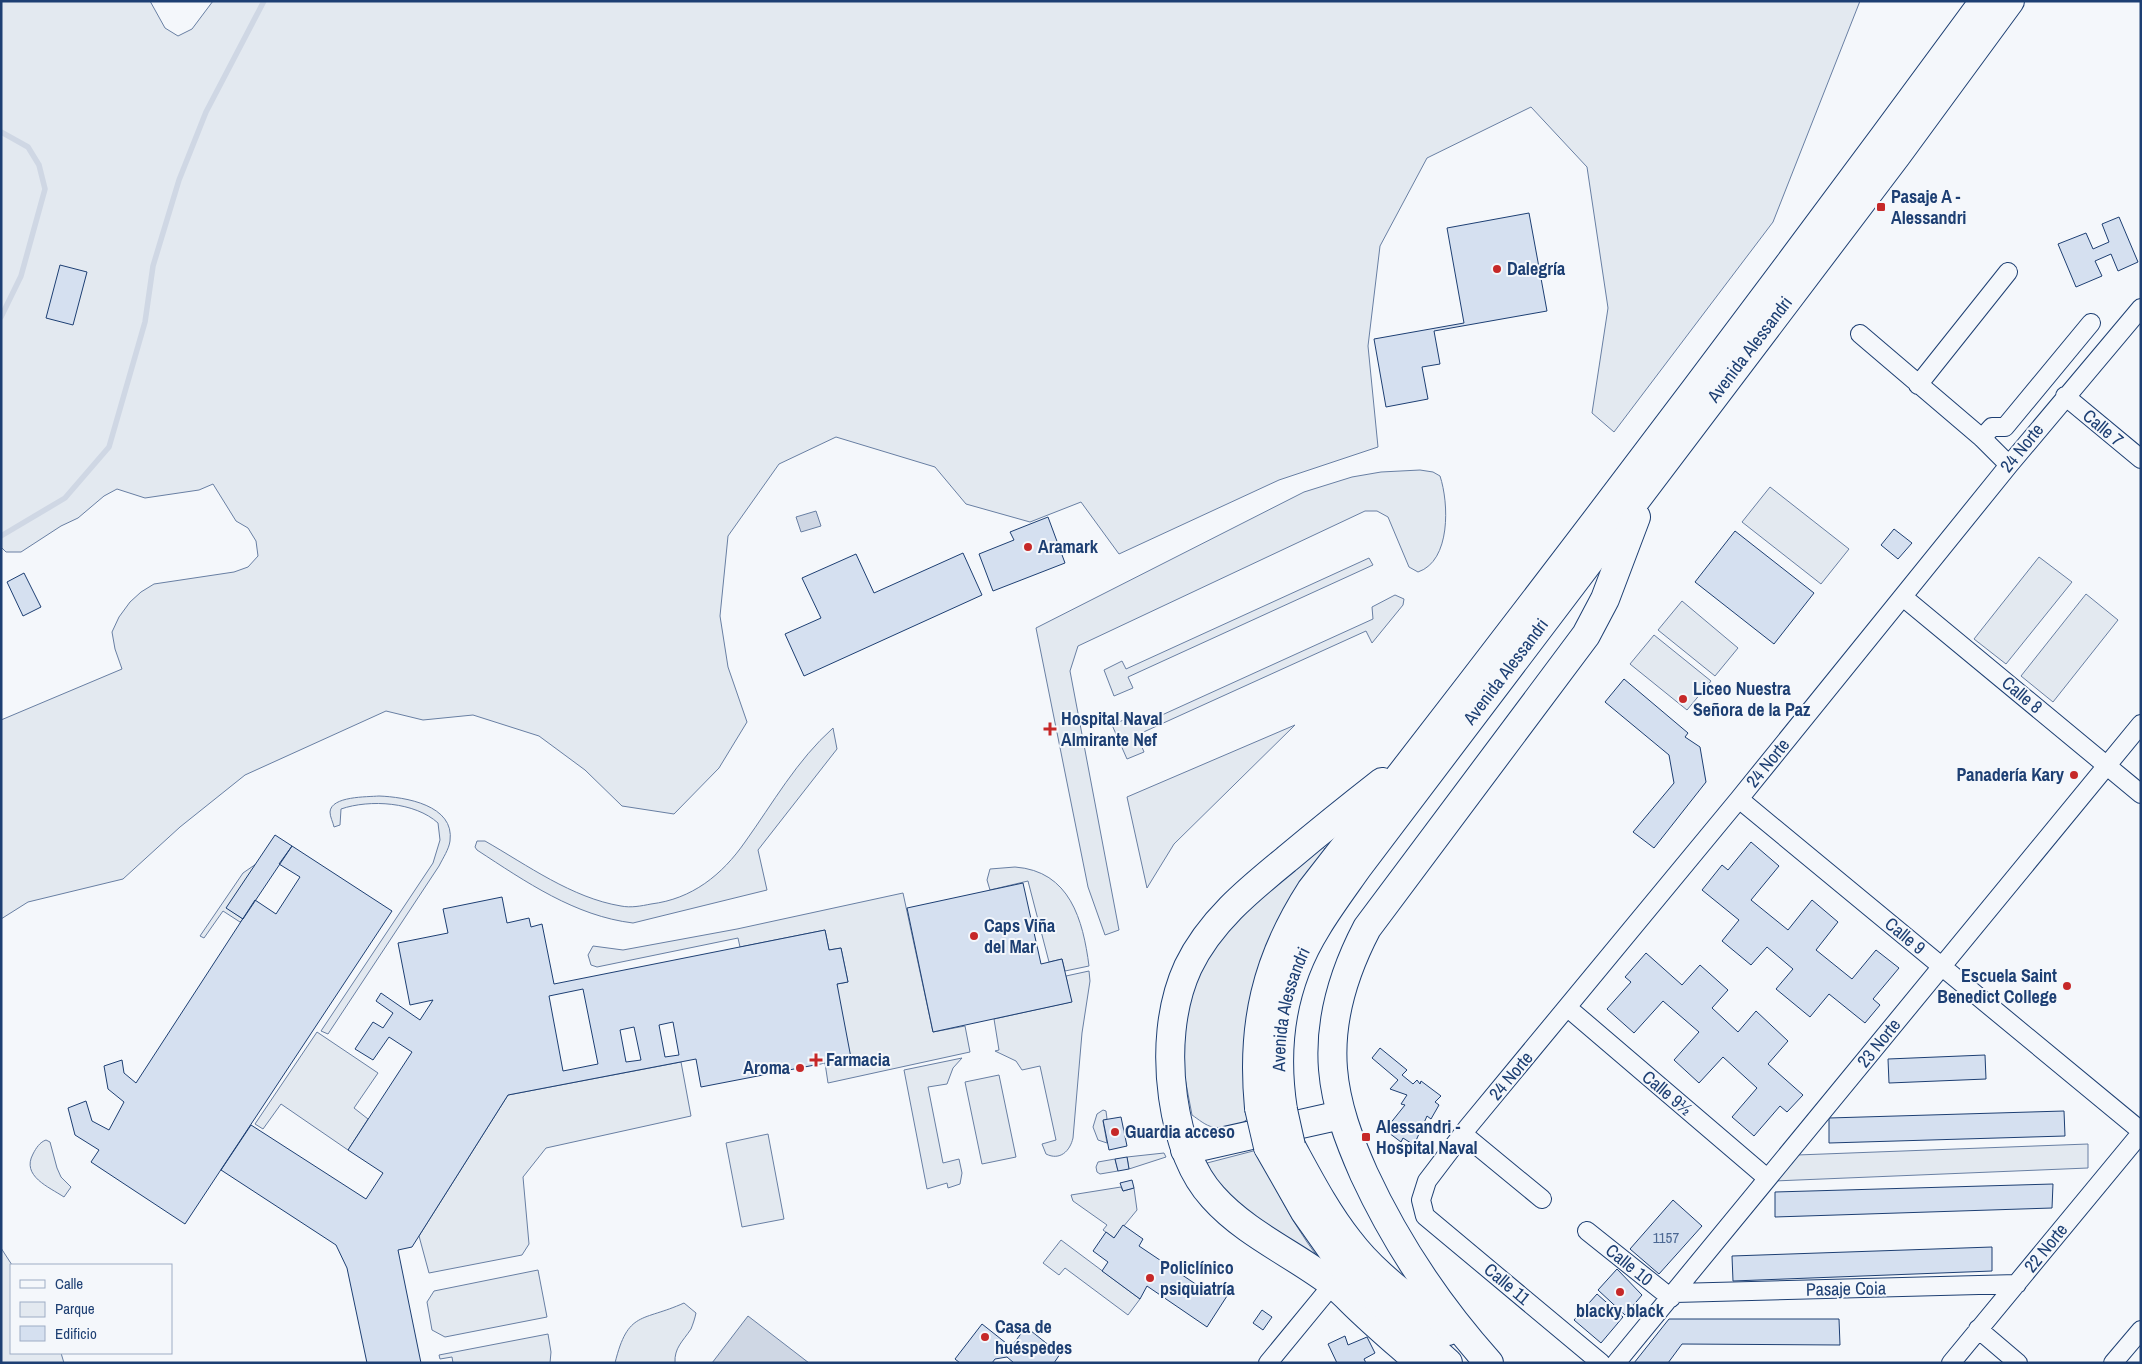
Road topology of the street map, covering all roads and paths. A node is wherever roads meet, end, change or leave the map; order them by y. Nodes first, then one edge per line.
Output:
1 (1984, 1) edge
2 (2010, 1) edge
3 (2008, 272) dead end
4 (2141, 308) edge
5 (2091, 323) dead end
6 (1860, 334) dead end
7 (1918, 385) junction
8 (2065, 396) junction
9 (1982, 438) junction
10 (2141, 459) edge
11 (2009, 465) junction
12 (1653, 478) junction
13 (1903, 597) junction
14 (2141, 724) edge
15 (1418, 752) junction
16 (2107, 766) junction
17 (2141, 794) edge
18 (1739, 799) junction
19 (1942, 967) junction
20 (1568, 1008) junction
21 (1271, 1109) junction
22 (1341, 1115) junction
23 (2141, 1132) edge
24 (1463, 1134) junction
25 (1280, 1146) junction
26 (1185, 1150) junction
27 (1767, 1178) junction
28 (1542, 1199) dead end
29 (1421, 1200) joint
30 (1587, 1232) dead end
31 (1333, 1284) junction
32 (2017, 1284) junction
33 (1673, 1296) junction
34 (1978, 1329) junction
35 (2141, 1330) edge
36 (1268, 1363) edge
37 (1420, 1363) edge
38 (1448, 1363) edge
39 (1487, 1363) edge
40 (1601, 1363) edge
41 (1616, 1363) edge
42 (1952, 1363) edge
43 (2018, 1363) edge
44 (2113, 1363) edge

1 - 15 main road, Avenida Alessandri
2 - 12 main road, Avenida Alessandri
3 - 7 street
4 - 8 street, 24 Norte
5 - 9 street
6 - 7 street
7 - 9 street
8 - 10 street, Calle 7
8 - 11 street, 24 Norte
9 - 11 street
11 - 13 street, 24 Norte
12 - 21 main road, Avenida Alessandri
12 - 22 main road
13 - 16 street, Calle 8
13 - 18 street, 24 Norte
14 - 16 street, 23 Norte
15 - 21 main road, Avenida Alessandri
15 - 26 main road
16 - 17 street, Calle 8
16 - 19 street, 23 Norte
18 - 19 street, Calle 9
18 - 20 street, 24 Norte
19 - 23 street, Calle 9
19 - 27 street, 23 Norte
20 - 24 street, 24 Norte
20 - 27 street, Calle 9½
21 - 25 main road, Avenida Alessandri, bridge
22 - 26 main road
22 - 39 main road
23 - 32 street, 22 Norte
24 - 28 street
24 - 29 street, 24 Norte
25 - 38 main road, Avenida Alessandri
25 - 39 main road, Avenida Alessandri
26 - 31 main road
27 - 33 street, 23 Norte
29 - 40 street, Calle 11
30 - 33 street, Calle 10
31 - 36 street
31 - 37 main road
32 - 33 street, Pasaje Coia
32 - 34 street, 22 Norte
33 - 41 street, 23 Norte
34 - 42 street, 22 Norte
34 - 43 street
35 - 44 street

